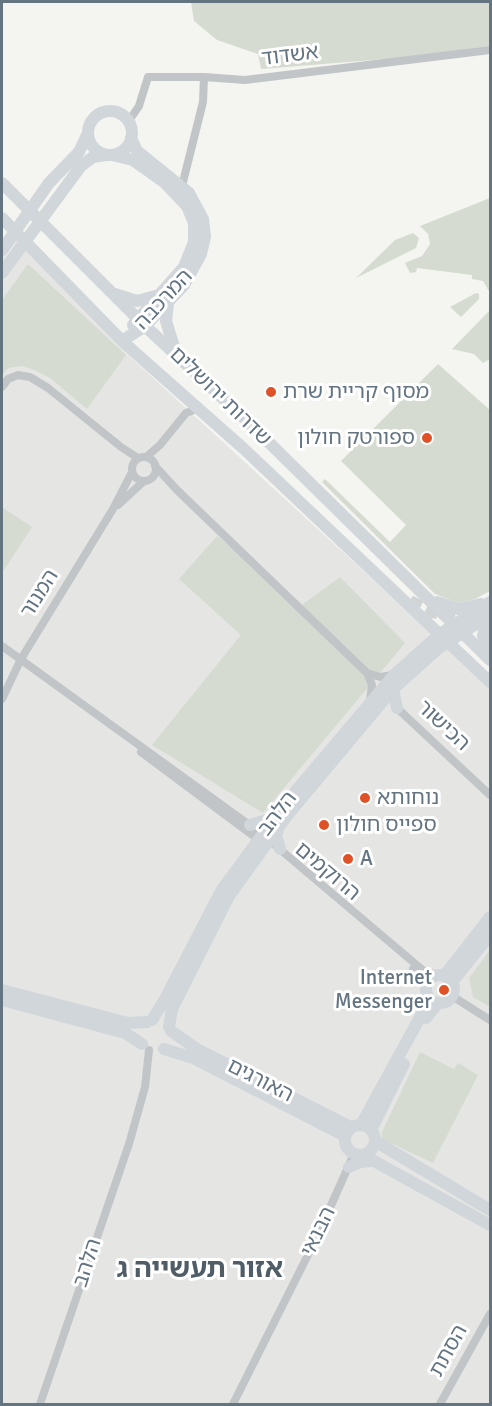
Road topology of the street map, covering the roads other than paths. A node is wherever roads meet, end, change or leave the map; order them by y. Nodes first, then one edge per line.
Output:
1 (490, 50) edge
2 (204, 77) junction
3 (128, 122) junction
4 (88, 134) junction
5 (131, 138) junction
6 (109, 155) junction
7 (4, 185) edge
8 (182, 186) junction
9 (2, 218) edge
10 (2, 250) edge
11 (2, 273) edge
12 (110, 292) junction
13 (166, 297) junction
14 (142, 323) junction
15 (122, 341) junction
16 (176, 354) junction
17 (2, 387) edge
18 (183, 393) junction
19 (200, 408) junction
20 (186, 413) junction
21 (143, 463) junction
22 (147, 480) junction
23 (177, 490) junction
24 (113, 509) junction
25 (418, 590) junction
26 (405, 599) junction
27 (490, 602) edge
28 (489, 616) edge
29 (459, 628) junction
30 (444, 638) junction
31 (2, 646) edge
32 (420, 657) junction
33 (465, 658) junction
34 (21, 659) junction
35 (490, 659) edge
36 (367, 673) junction
37 (394, 675) junction
38 (490, 682) edge
39 (393, 689) junction
40 (2, 699) edge
41 (374, 703) junction
42 (397, 708) junction
43 (490, 795) edge
44 (277, 821) junction
45 (249, 828) junction
46 (265, 846) junction
47 (490, 917) edge
48 (490, 935) edge
49 (445, 978) junction
50 (2, 990) edge
51 (427, 992) junction
52 (452, 996) junction
53 (2, 1000) edge
54 (438, 1003) junction
55 (490, 1020) edge
56 (149, 1021) junction
57 (170, 1029) junction
58 (146, 1047) junction
59 (164, 1049) junction
60 (361, 1132) junction
61 (358, 1155) junction
62 (379, 1162) junction
63 (349, 1167) junction
64 (490, 1210) edge
65 (490, 1225) edge
66 (490, 1314) edge
67 (40, 1404) edge
68 (233, 1404) edge
69 (440, 1404) edge

1 - 2 street, אשדוד
2 - 3 street, אשדוד
2 - 8 street
3 - 4 street
3 - 5 street
4 - 6 street
4 - 10 street
5 - 6 street
5 - 8 street, המרכבה
6 - 11 street
6 - 13 street, המרכבה
7 - 12 street, שדרות ירושלים
8 - 13 street, המרכבה
9 - 15 street, שדרות ירושלים
12 - 13 street
12 - 14 street, שדרות ירושלים
13 - 14 street, המרכבה
13 - 16 street
14 - 15 street, המרכבה
14 - 16 street, שדרות ירושלים
15 - 18 street, שדרות ירושלים
16 - 25 street, שדרות ירושלים
17 - 21 street
18 - 19 street, שדרות ירושלים
18 - 20 street
19 - 20 street
19 - 26 street, שדרות ירושלים
20 - 21 street, המנור
21 - 22 street
21 - 22 street
21 - 23 street
21 - 24 street, המנור
22 - 23 street
22 - 24 street, המנור
23 - 36 street
24 - 34 street, המנור
25 - 27 street
25 - 29 street, שדרות ירושלים
26 - 30 street, שדרות ירושלים
26 - 32 street
27 - 29 street
28 - 29 street
28 - 35 street
29 - 30 street, הלהב
29 - 35 street, שדרות ירושלים
30 - 32 street, הלהב
30 - 33 street, שדרות ירושלים
31 - 34 street, הרוקמים
32 - 33 street
32 - 37 street, הלהב
32 - 39 street, הלהב
33 - 38 street, שדרות ירושלים
34 - 40 street, המנור
34 - 45 street, הרוקמים
36 - 37 street
36 - 41 street
37 - 41 street, הלהב
39 - 41 street, הלהב
39 - 42 street
41 - 42 street
41 - 44 street, הלהב
42 - 43 street, הכישור
44 - 45 street
44 - 46 street, הלהב
45 - 46 street, הרוקמים
45 - 46 street
46 - 49 street, הרוקמים
46 - 51 street, הרוקמים
46 - 56 street, הלהב
46 - 57 street, הלהב
47 - 49 street
48 - 49 street
49 - 51 street
49 - 52 street
50 - 56 street
51 - 54 street
51 - 60 street
52 - 54 street
52 - 55 street
53 - 58 street
54 - 60 street
56 - 57 street
56 - 58 street
57 - 59 street
57 - 60 street, האורגים
58 - 59 street
58 - 67 street, הלהב
59 - 60 street, האורגים
60 - 61 street
60 - 61 street
60 - 64 street, האורגים
61 - 62 street
61 - 63 street, הבנאי
62 - 63 street
62 - 65 street
63 - 68 street, הבנאי
66 - 69 street, הסתת

